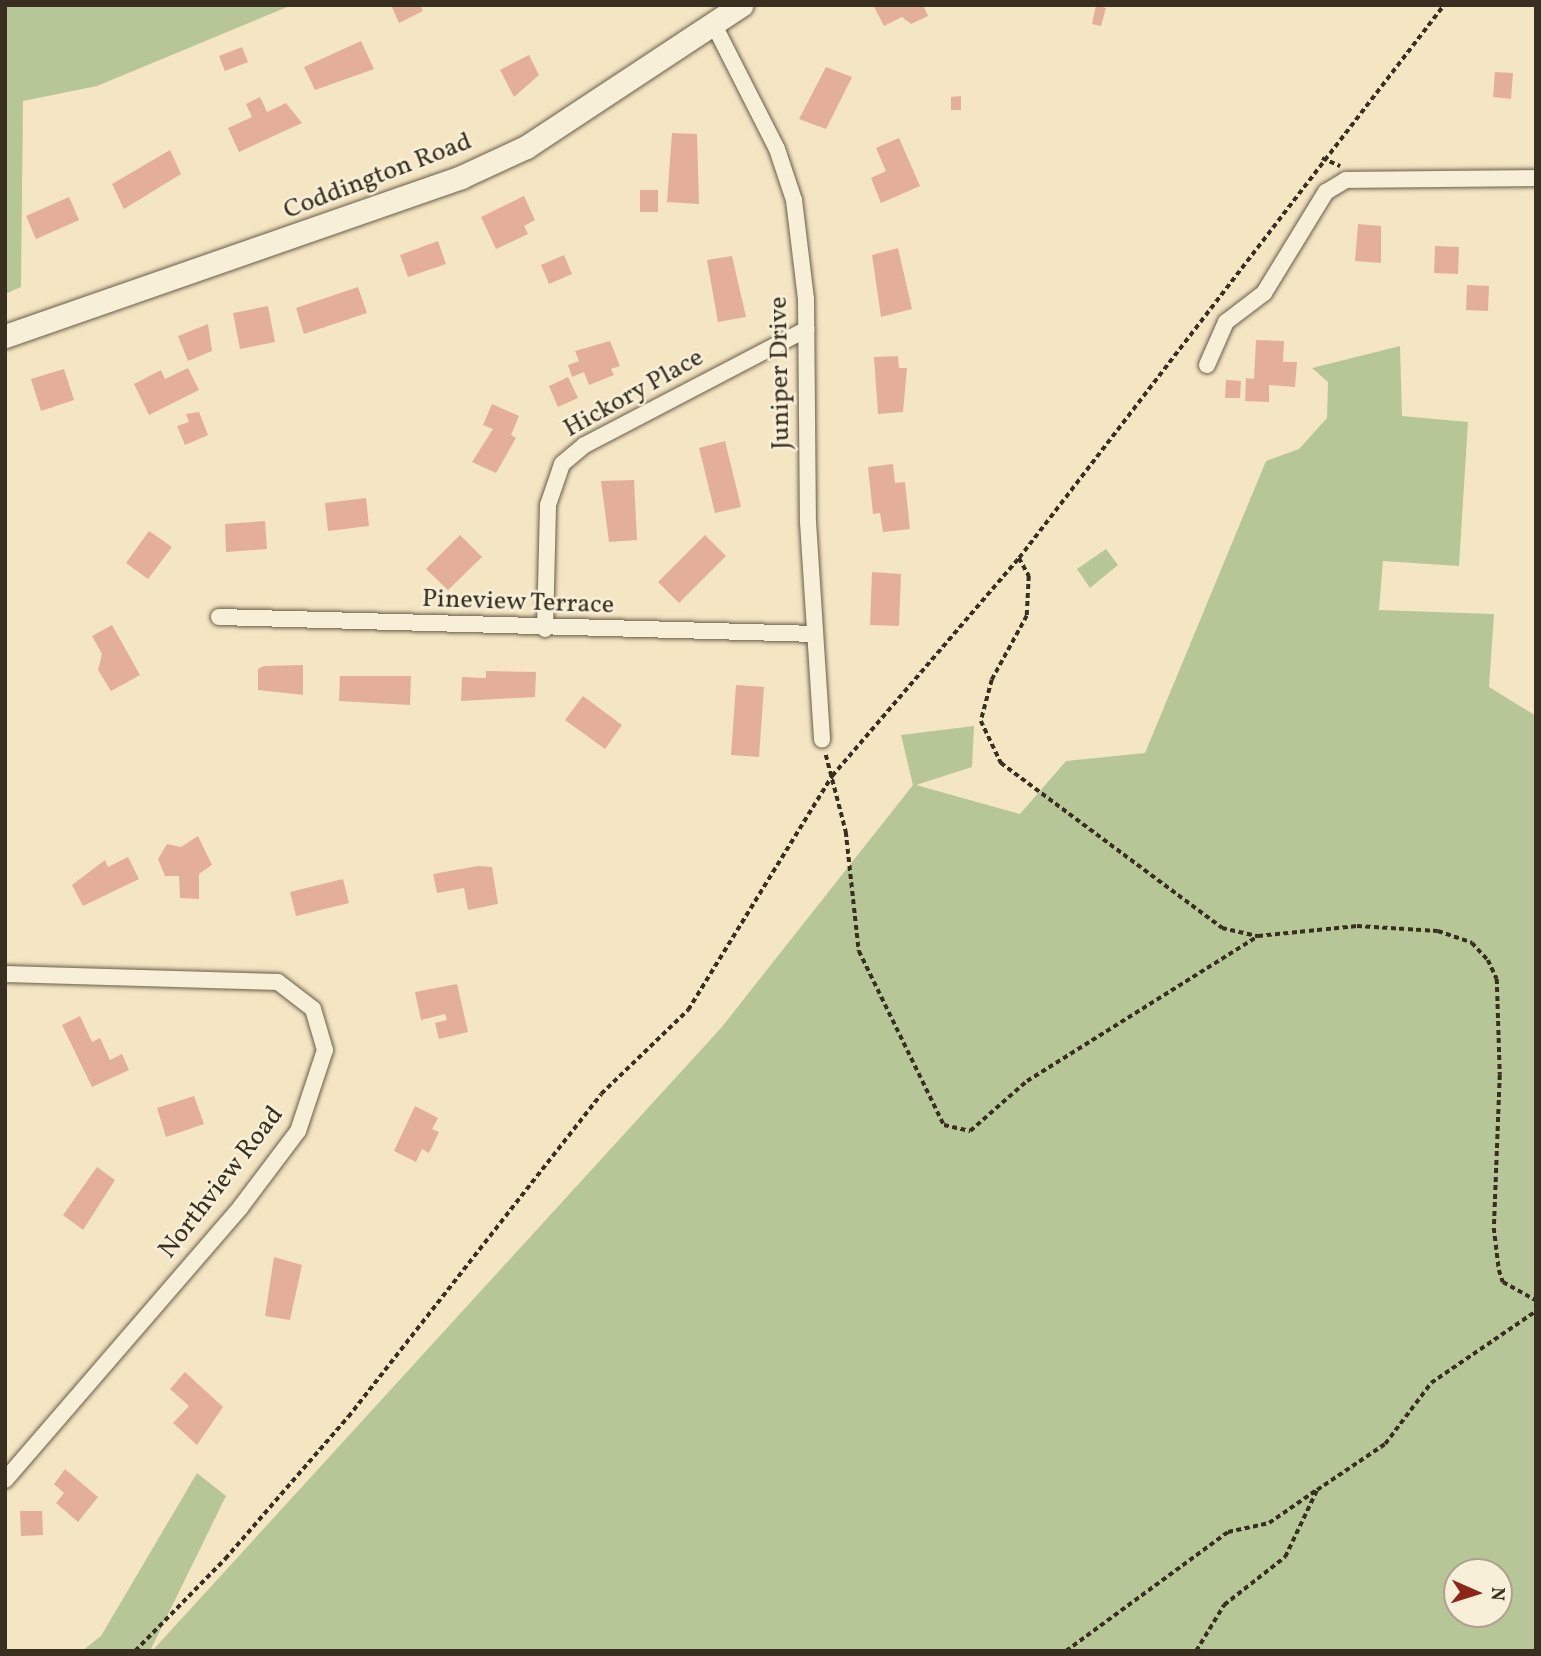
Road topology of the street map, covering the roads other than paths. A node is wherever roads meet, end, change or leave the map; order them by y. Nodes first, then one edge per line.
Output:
1 (741, 5) edge
2 (713, 23) junction
3 (1536, 178) edge
4 (807, 329) junction
5 (5, 337) edge
6 (1207, 365) dead end
7 (219, 617) dead end
8 (545, 629) junction
9 (815, 634) junction
10 (822, 740) road end
11 (5, 974) edge
12 (5, 1480) edge

1 - 2 street, Coddington Road
2 - 4 street, Juniper Drive
2 - 5 street, Coddington Road
3 - 6 street
4 - 8 street, Hickory Place
4 - 9 street, Juniper Drive
7 - 8 street, Pineview Terrace
8 - 9 street, Pineview Terrace
9 - 10 street, Juniper Drive
11 - 12 street, Northview Road

